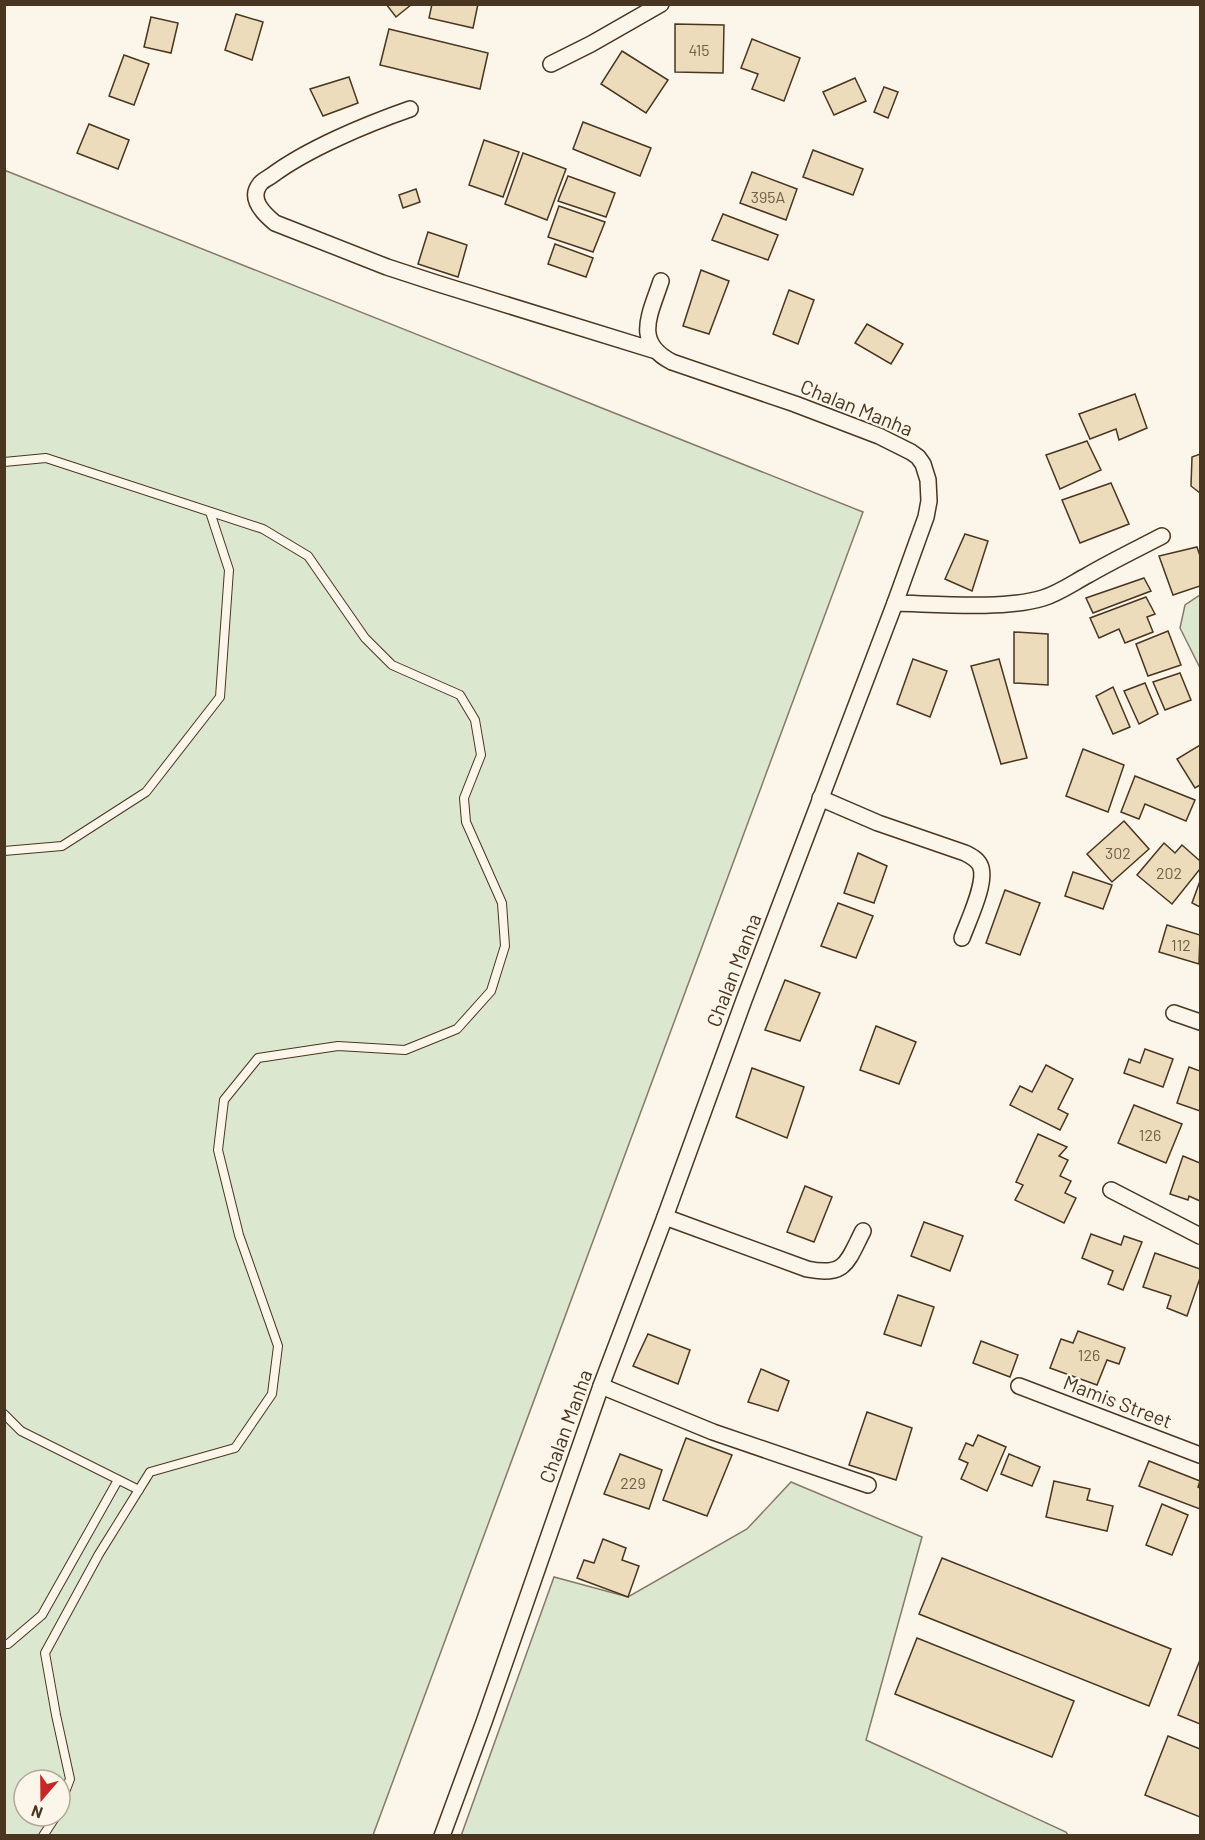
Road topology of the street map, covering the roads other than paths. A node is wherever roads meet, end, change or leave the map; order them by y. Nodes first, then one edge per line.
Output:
1 (661, 4) edge
2 (551, 64) dead end
3 (410, 109) dead end
4 (661, 281) dead end
5 (653, 350) junction
6 (4, 462) edge
7 (210, 512) junction
8 (1162, 537) dead end
9 (895, 603) junction
10 (820, 798) junction
11 (4, 851) edge
12 (962, 938) dead end
13 (1174, 1012) dead end
14 (1200, 1022) edge
15 (1111, 1190) dead end
16 (665, 1217) junction
17 (862, 1231) dead end
18 (1200, 1236) edge
19 (601, 1386) junction
20 (1019, 1386) dead end
21 (4, 1414) edge
22 (1200, 1455) edge
23 (118, 1480) junction
24 (868, 1485) dead end
25 (139, 1490) junction
26 (4, 1644) edge
27 (68, 1768) edge
28 (442, 1836) edge

1 - 2 street
3 - 5 street, Chalan Manha
4 - 5 street
5 - 9 street, Chalan Manha
6 - 7 lane
7 - 11 lane
7 - 25 lane
8 - 9 street
9 - 10 street, Chalan Manha
10 - 12 street
10 - 16 street, Chalan Manha
13 - 14 street
15 - 18 street
16 - 17 street
16 - 19 street, Chalan Manha
19 - 24 street
19 - 28 street, Chalan Manha
20 - 22 street, Mamis Street
21 - 23 lane
23 - 25 lane
23 - 26 lane
25 - 27 lane

